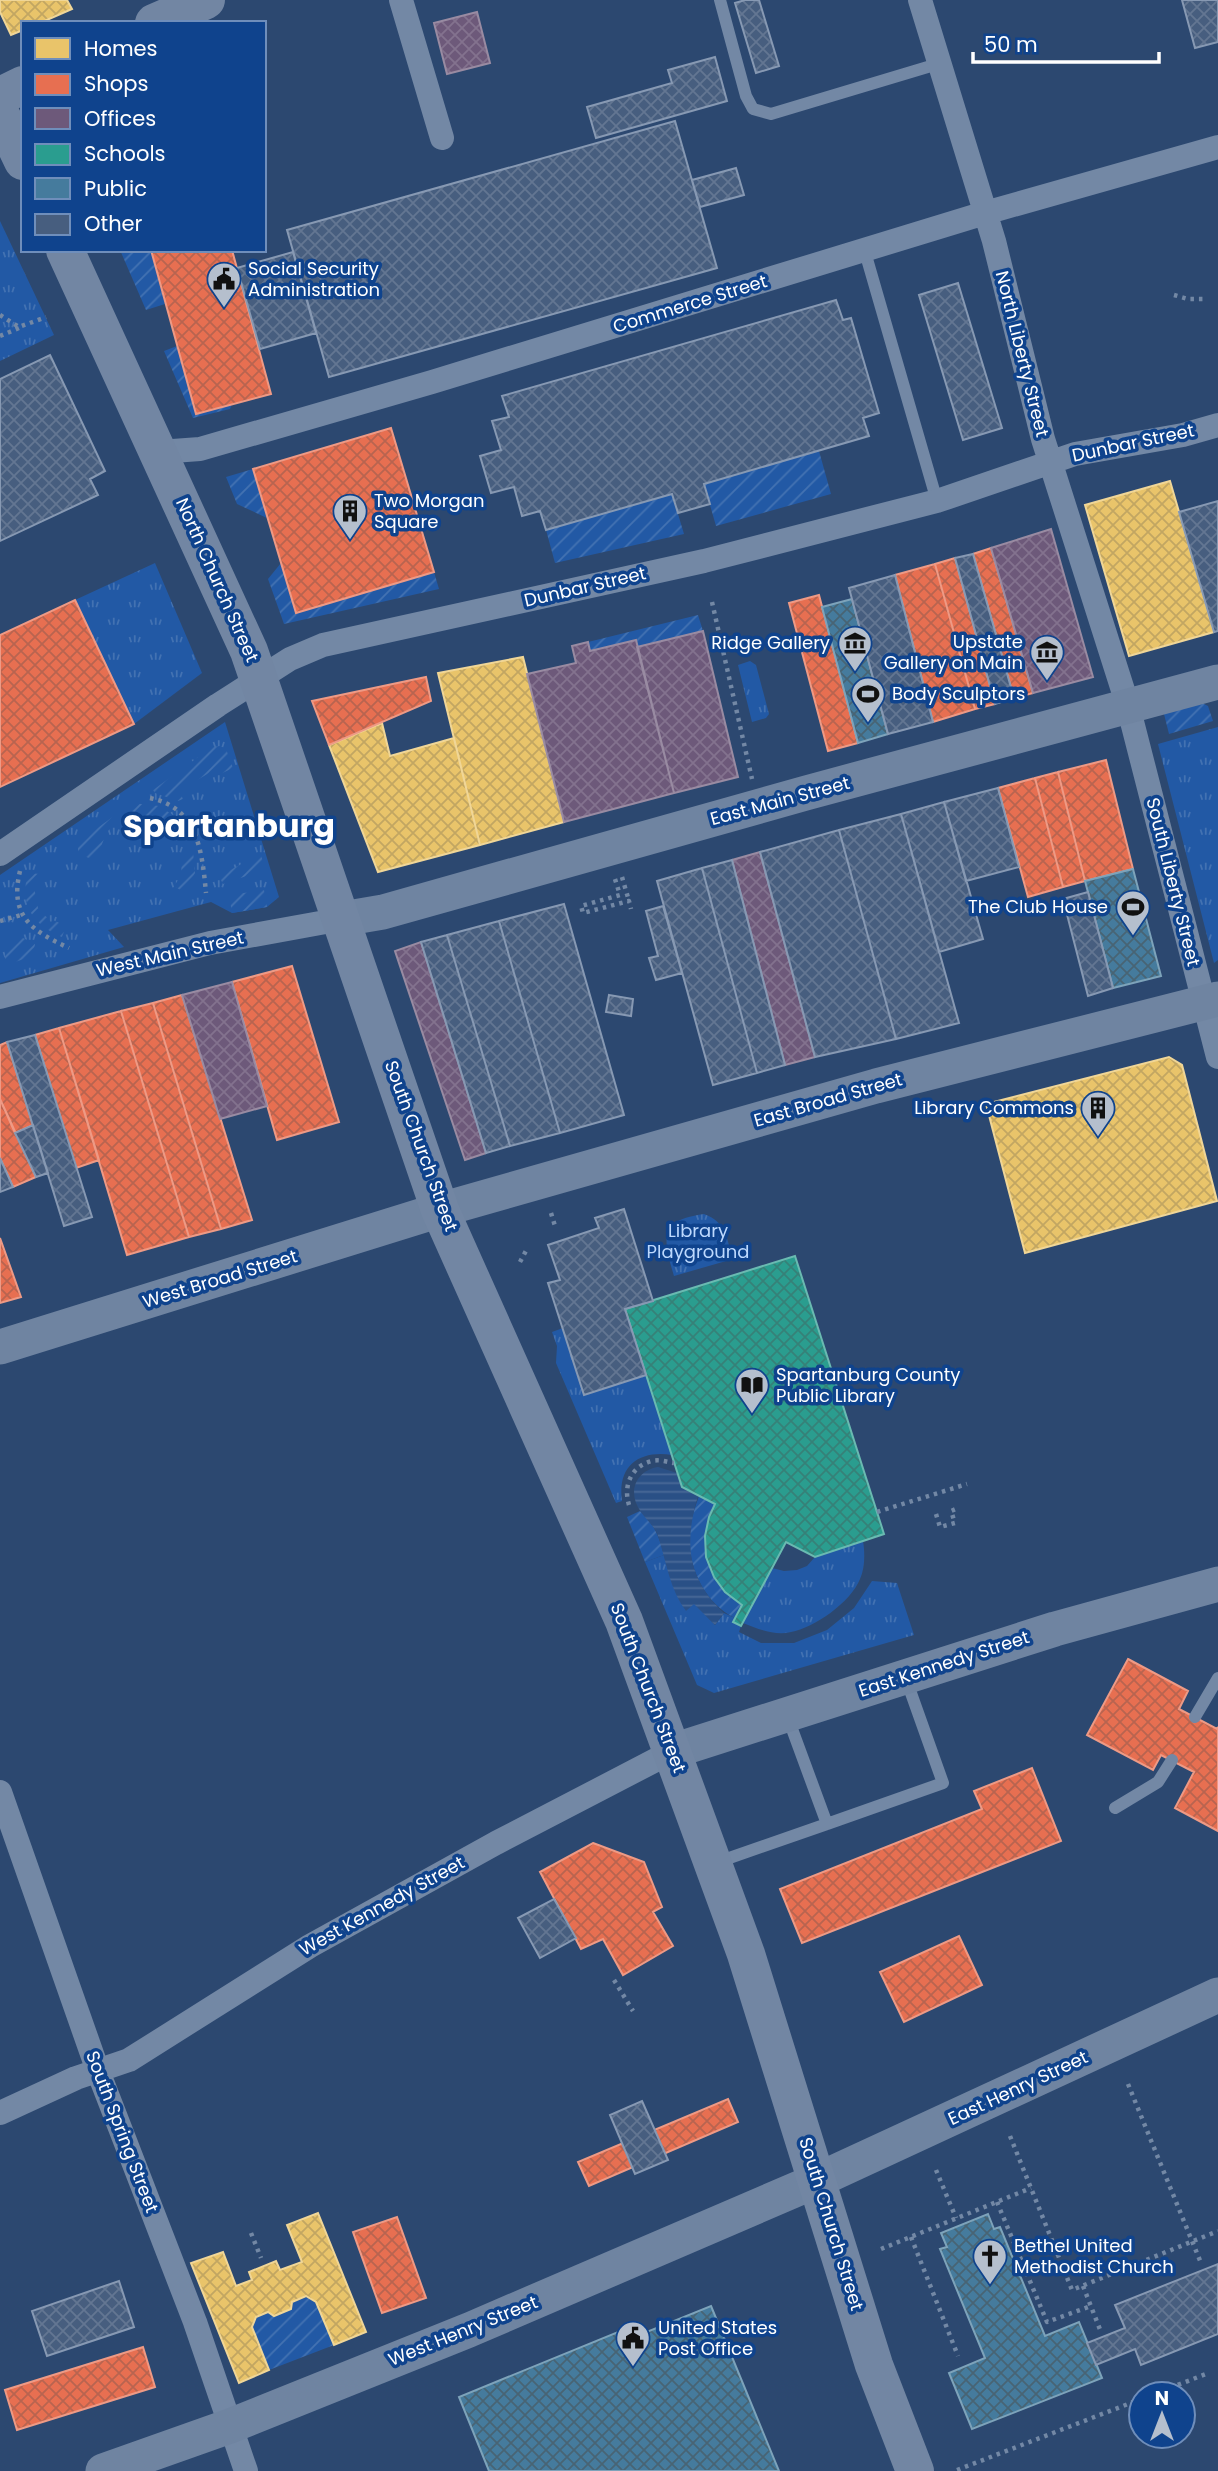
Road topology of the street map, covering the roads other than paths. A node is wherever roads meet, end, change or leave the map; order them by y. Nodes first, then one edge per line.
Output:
1 (206, 0) edge
2 (401, 0) edge
3 (720, 0) edge
4 (924, 1) edge
5 (159, 21) edge
6 (941, 63) junction
7 (21, 86) edge
8 (0, 96) edge
9 (0, 113) edge
10 (442, 138) dead end
11 (1218, 147) edge
12 (21, 157) edge
13 (985, 213) junction
14 (66, 252) edge
15 (865, 252) junction
16 (1218, 425) edge
17 (159, 452) junction
18 (1050, 461) junction
19 (937, 501) junction
20 (260, 678) junction
21 (1218, 682) edge
22 (1128, 706) junction
23 (10, 860) edge
24 (342, 919) junction
25 (0, 997) edge
26 (1211, 1000) edge
27 (1218, 1057) edge
28 (440, 1210) junction
29 (0, 1347) edge
30 (1218, 1584) edge
31 (905, 1677) junction
32 (1218, 1678) edge
33 (787, 1714) junction
34 (1195, 1717) dead end
35 (673, 1751) junction
36 (1172, 1760) dead end
37 (0, 1792) edge
38 (1115, 1808) dead end
39 (827, 1824) junction
40 (714, 1864) junction
41 (1218, 1996) edge
42 (98, 2071) junction
43 (0, 2113) edge
44 (818, 2180) junction
45 (230, 2426) junction
46 (103, 2471) edge
47 (246, 2471) edge
48 (915, 2471) edge

1 - 5 main road
2 - 10 street
3 - 6 lane
4 - 6 street, North Liberty Street
6 - 13 street, North Liberty Street
7 - 8 main road
9 - 12 main road
11 - 13 street, Commerce Street
13 - 15 street, Commerce Street
13 - 18 street, North Liberty Street
14 - 17 main road, North Church Street
15 - 17 street, Commerce Street
15 - 19 lane
16 - 18 street, Dunbar Street
17 - 20 main road, North Church Street
18 - 19 street, Dunbar Street
18 - 22 street, North Liberty Street
19 - 20 street, Dunbar Street
20 - 23 street, Dunbar Street
20 - 24 main road, North Church Street
21 - 22 street, East Main Street
22 - 24 street, East Main Street
22 - 26 street, South Liberty Street
24 - 25 street, West Main Street
24 - 28 main road, South Church Street
26 - 27 street, South Liberty Street
26 - 28 street, East Broad Street
28 - 29 street, West Broad Street
28 - 35 main road, South Church Street
30 - 31 street, East Kennedy Street
31 - 33 street, East Kennedy Street
31 - 39 lane
32 - 34 lane
33 - 35 street, East Kennedy Street
33 - 39 lane
35 - 40 main road, South Church Street
35 - 42 street, West Kennedy Street
36 - 38 lane
37 - 42 street, South Spring Street
39 - 40 lane
40 - 44 main road, South Church Street
41 - 44 street, East Henry Street
42 - 43 street, West Kennedy Street
42 - 45 street, South Spring Street
44 - 45 street, West Henry Street
44 - 48 main road, South Church Street
45 - 46 street, West Henry Street
45 - 47 street, South Spring Street

